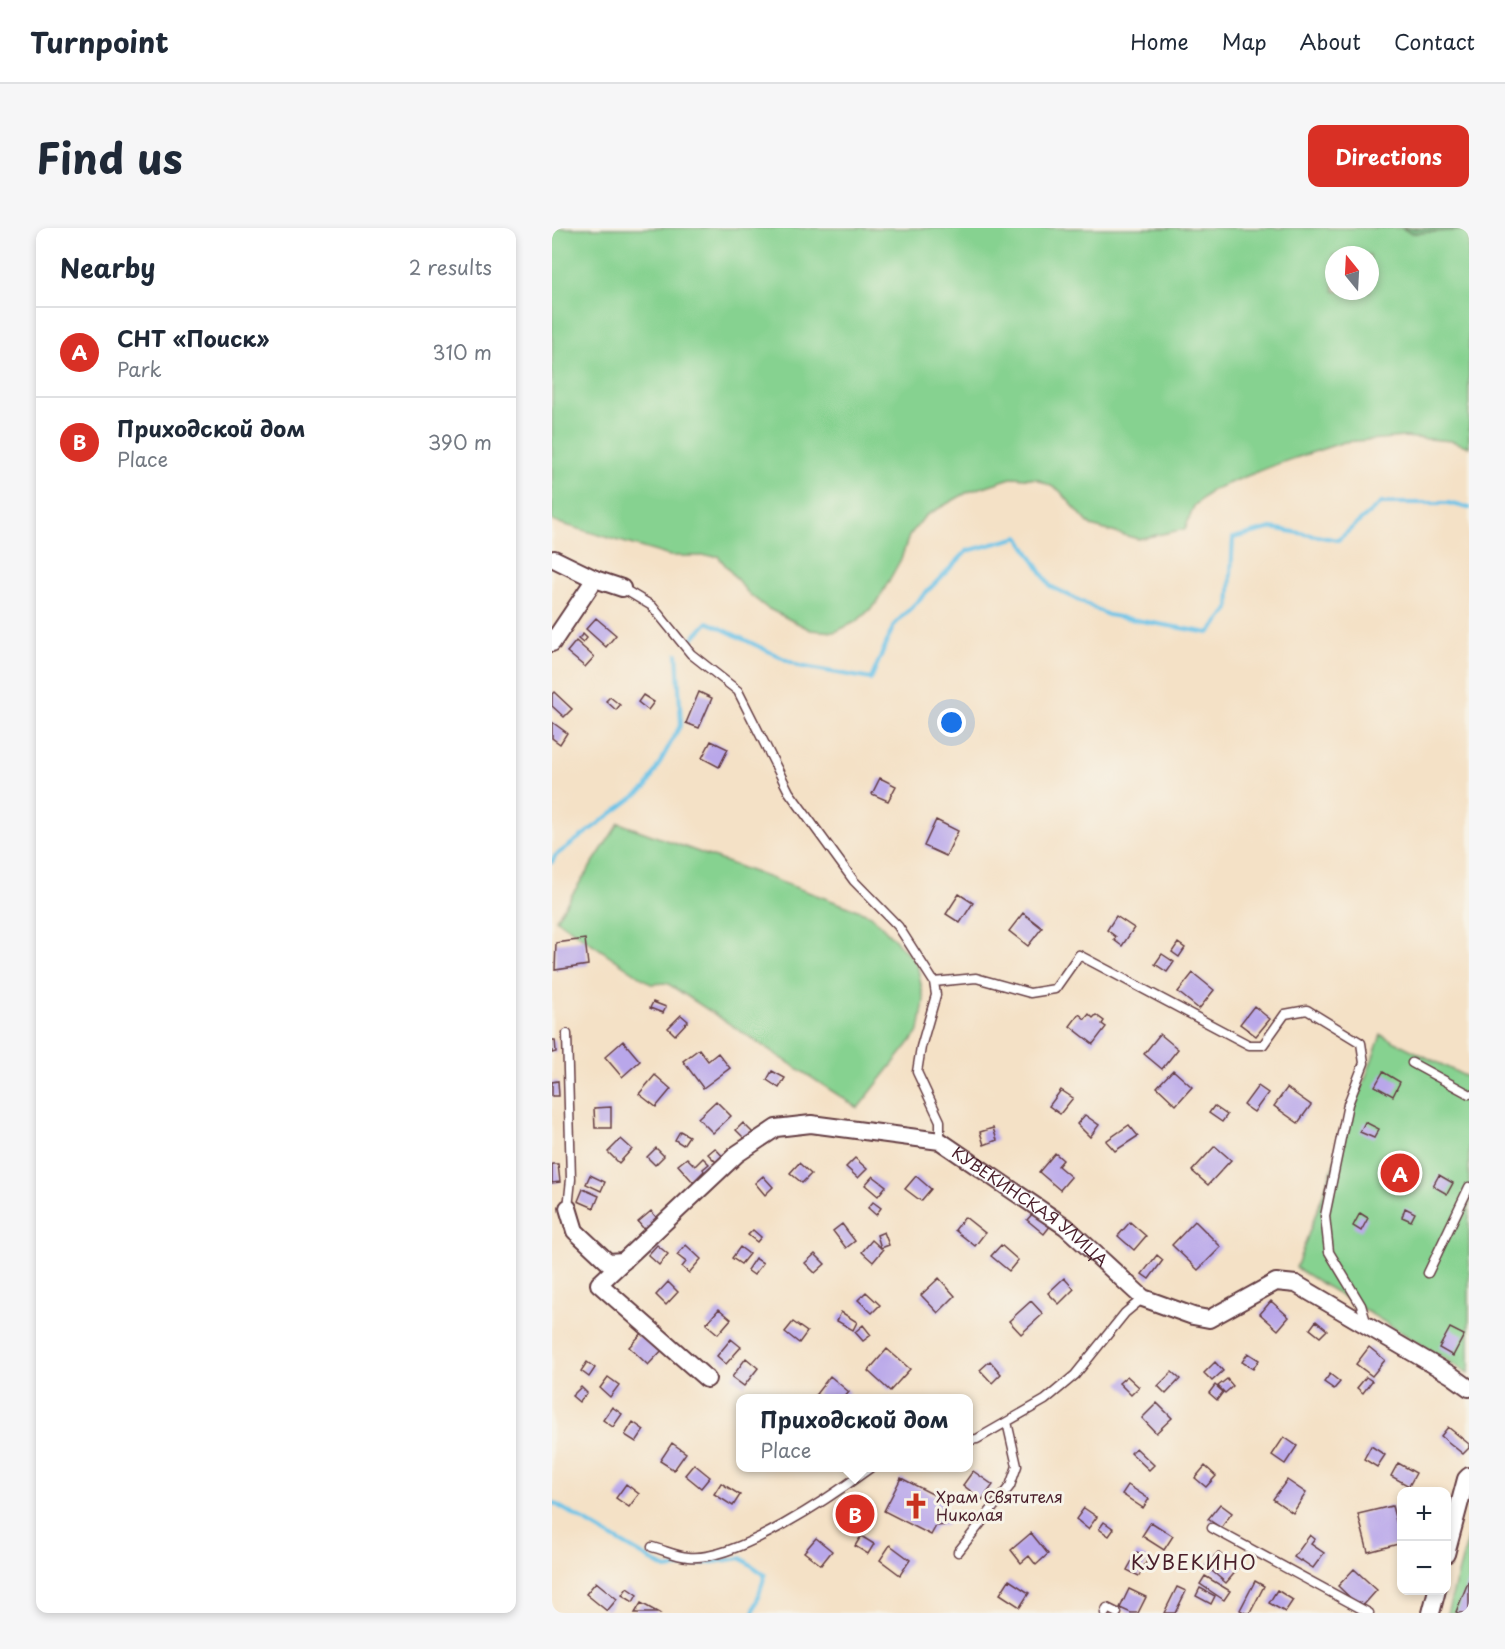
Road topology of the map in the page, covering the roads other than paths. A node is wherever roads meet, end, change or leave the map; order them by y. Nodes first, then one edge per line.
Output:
1 (554, 560) dead end
2 (595, 579) junction
3 (622, 588) joint
4 (552, 643) edge
5 (934, 982) junction
6 (567, 1034) dead end
7 (1412, 1063) dead end
8 (1469, 1094) edge
9 (940, 1141) junction
10 (1469, 1186) edge
11 (568, 1208) joint
12 (624, 1261) junction
13 (1428, 1273) dead end
14 (1143, 1298) junction
15 (1367, 1326) junction
16 (707, 1379) dead end
17 (1469, 1388) edge
18 (1007, 1422) junction
19 (973, 1440) edge
20 (863, 1472) edge
21 (1469, 1476) edge
22 (1212, 1528) dead end
23 (1449, 1541) edge
24 (652, 1547) dead end
25 (958, 1552) dead end
26 (1436, 1595) edge
27 (1105, 1613) edge
28 (1117, 1613) edge
29 (1369, 1613) edge
30 (1431, 1613) edge

1 - 2 street
2 - 3 street
2 - 4 street
3 - 5 lane
5 - 9 lane
5 - 15 lane
6 - 11 lane
7 - 8 lane
9 - 12 street, КУВЕКИНСКАЯ УЛИЦА
9 - 14 street, КУВЕКИНСКАЯ УЛИЦА
10 - 13 lane
11 - 12 street
12 - 16 street, КУВЕКИНСКАЯ УЛИЦА
14 - 15 street, КУВЕКИНСКАЯ УЛИЦА
14 - 18 lane
15 - 17 street, КУВЕКИНСКАЯ УЛИЦА
18 - 19 lane
18 - 25 lane
20 - 24 lane
21 - 23 street
22 - 29 lane
26 - 30 street
27 - 28 lane

